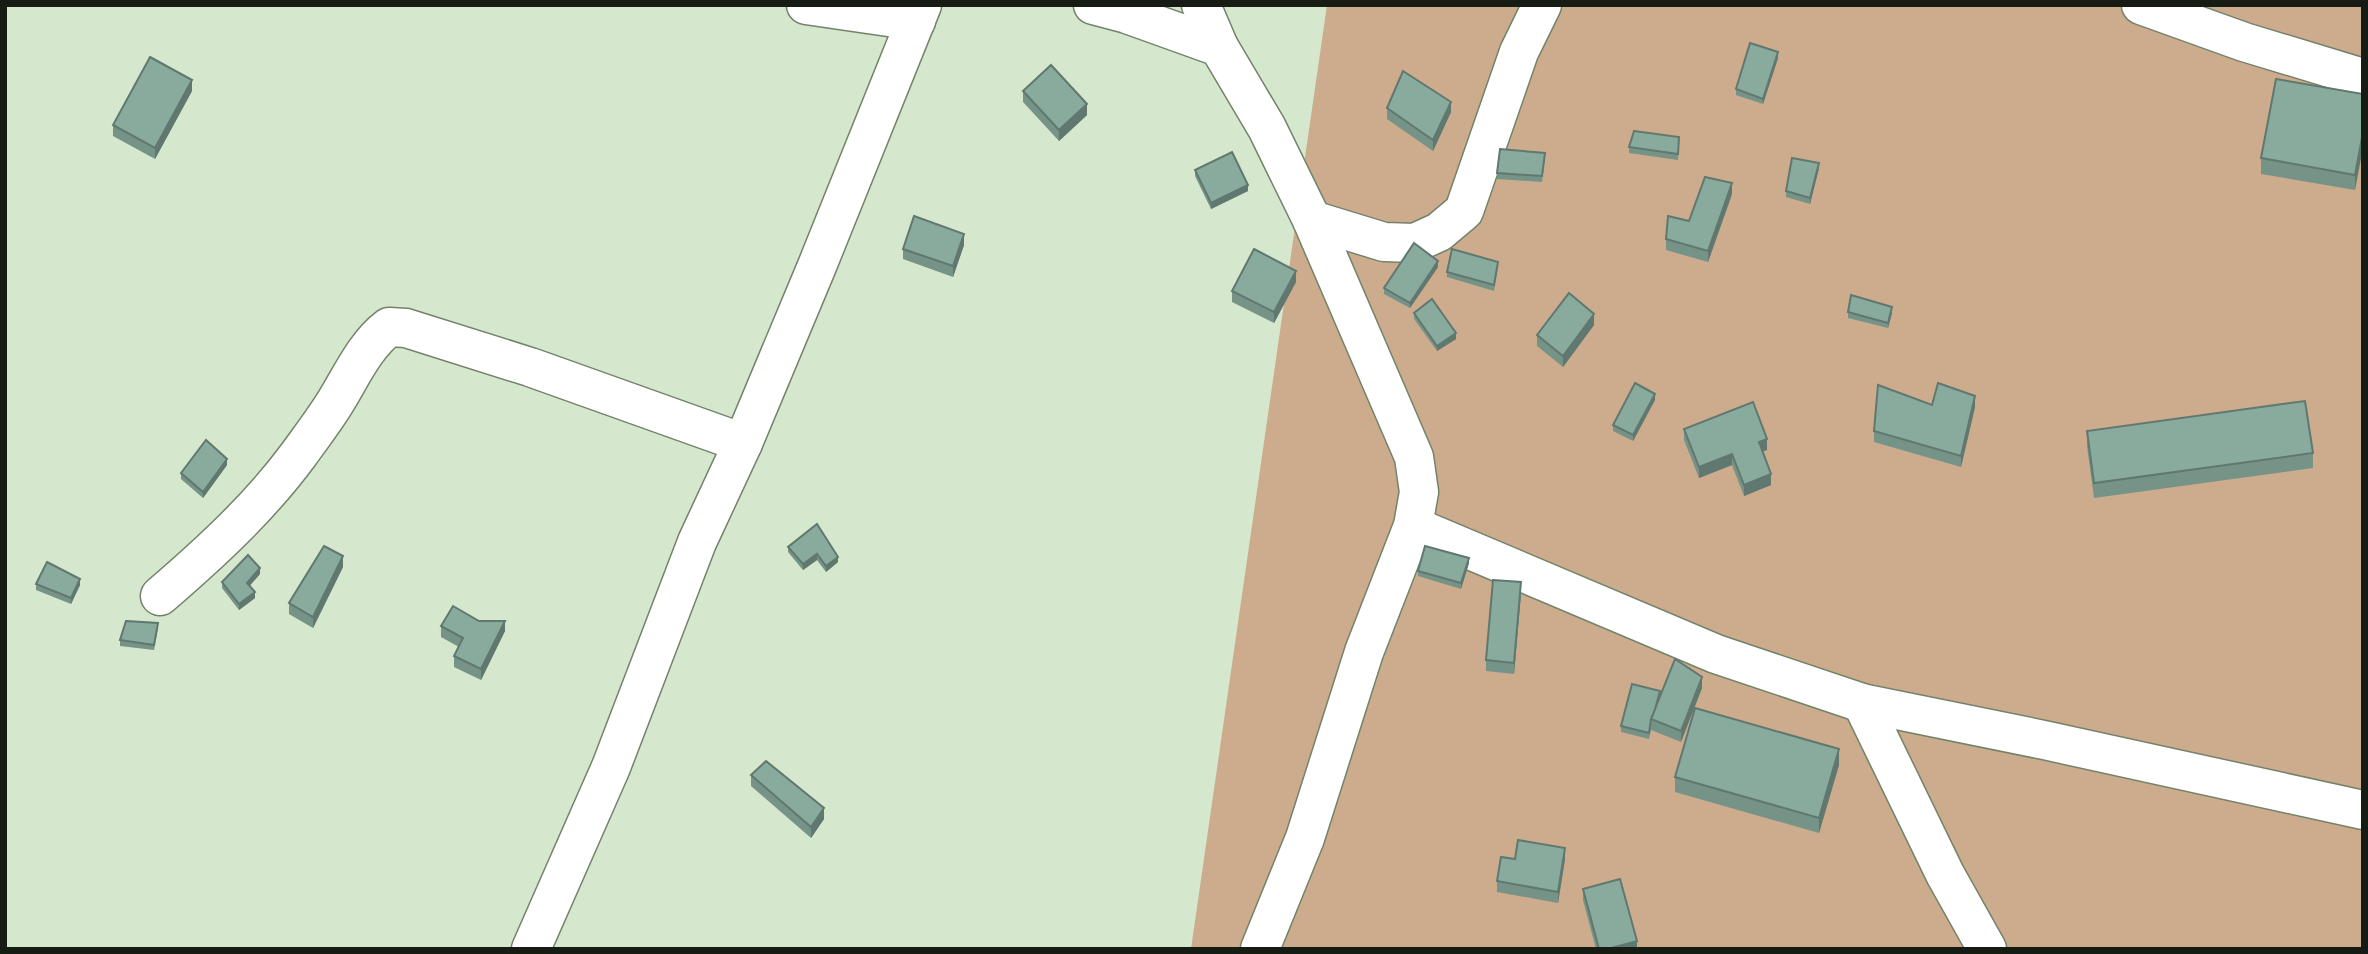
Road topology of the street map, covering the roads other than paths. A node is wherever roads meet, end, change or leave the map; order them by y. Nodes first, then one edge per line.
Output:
1 (806, 5) edge
2 (1093, 5) edge
3 (1201, 5) edge
4 (1542, 5) edge
5 (2141, 5) edge
6 (919, 13) edge
7 (1219, 47) junction
8 (2363, 78) edge
9 (1312, 220) junction
10 (743, 443) junction
11 (1413, 526) junction
12 (160, 596) dead end
13 (1862, 703) junction
14 (2363, 810) edge
15 (531, 949) edge
16 (1260, 949) edge
17 (1987, 949) edge

1 - 6 street
2 - 7 street
3 - 7 street
4 - 9 street
5 - 8 street
6 - 10 street
7 - 9 street
9 - 11 street
10 - 12 street
10 - 15 street
11 - 13 street
11 - 16 street
13 - 14 street
13 - 17 street

